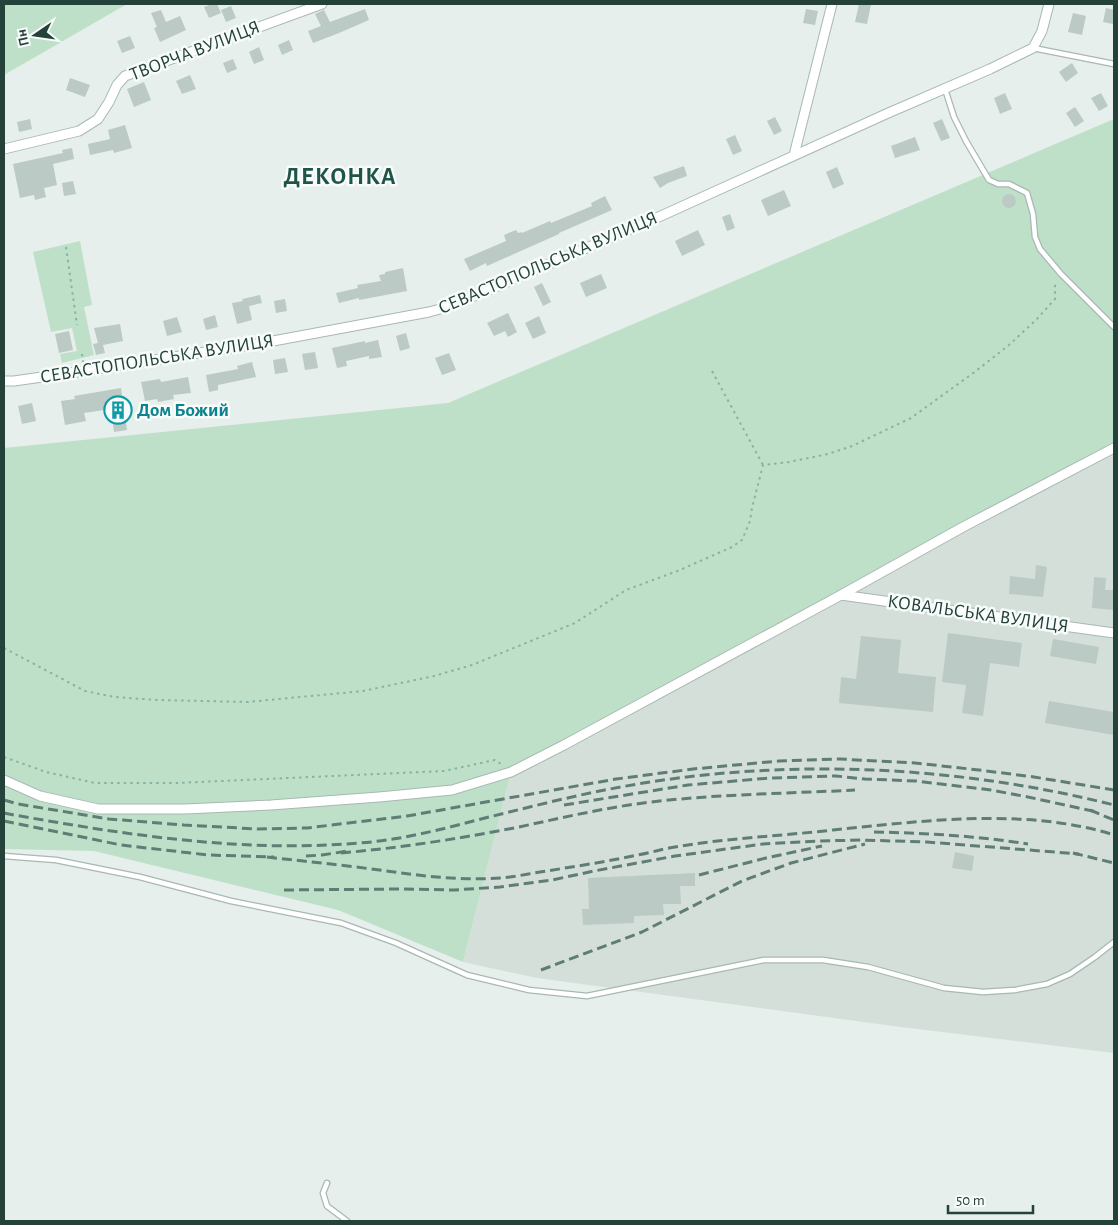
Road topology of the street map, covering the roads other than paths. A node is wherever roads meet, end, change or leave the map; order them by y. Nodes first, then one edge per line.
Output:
1 (322, 4) edge
2 (832, 4) edge
3 (1049, 4) edge
4 (1033, 48) junction
5 (1114, 64) edge
6 (945, 89) junction
7 (4, 150) edge
8 (794, 155) junction
9 (1114, 327) edge
10 (4, 381) edge
11 (1114, 448) edge
12 (841, 595) junction
13 (1114, 633) edge
14 (4, 780) edge
15 (4, 856) edge
16 (1114, 942) edge
17 (327, 1183) dead end
18 (347, 1221) edge

1 - 7 street, ТВОРЧА ВУЛИЦЯ
2 - 8 street
3 - 4 street
4 - 5 lane
4 - 6 street, СЕВАСТОПОЛЬСЬКА ВУЛИЦЯ
6 - 8 street, СЕВАСТОПОЛЬСЬКА ВУЛИЦЯ
6 - 9 lane
8 - 10 street, СЕВАСТОПОЛЬСЬКА ВУЛИЦЯ
11 - 12 street
12 - 13 street, КОВАЛЬСЬКА ВУЛИЦЯ
12 - 14 street
15 - 16 lane
17 - 18 lane

